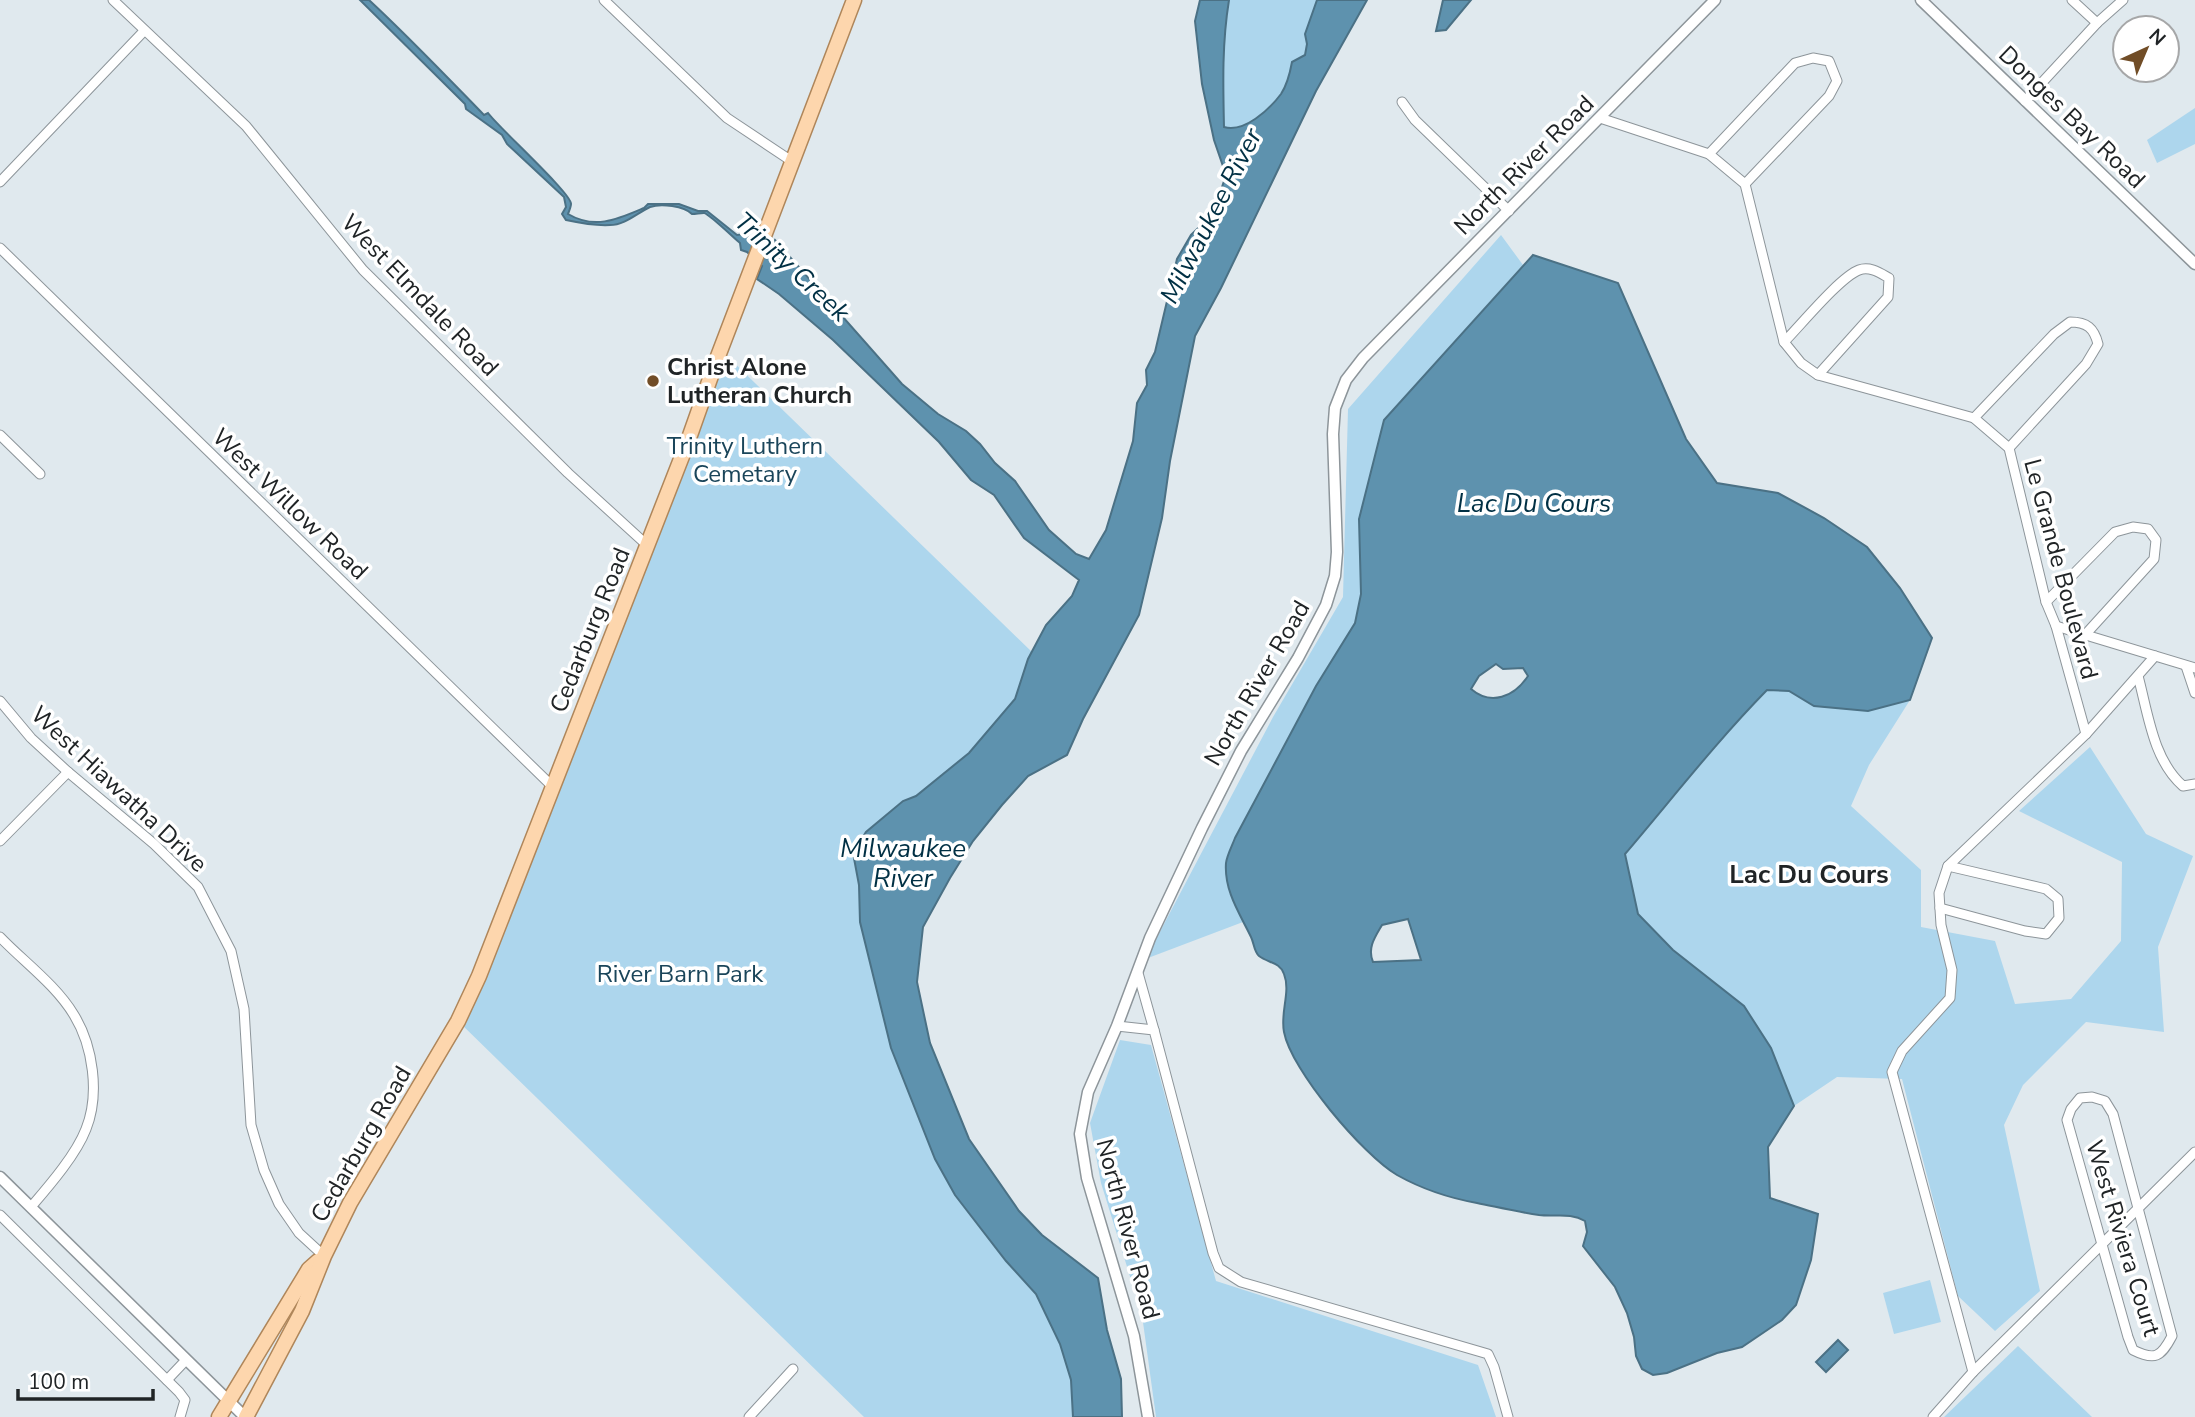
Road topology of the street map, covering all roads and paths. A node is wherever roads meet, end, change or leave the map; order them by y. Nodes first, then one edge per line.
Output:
1 (113, 0) edge
2 (604, 0) edge
3 (855, 0) edge
4 (1714, 0) edge
5 (1921, 0) edge
6 (2072, 0) edge
7 (2123, 0) edge
8 (2097, 23) junction
9 (144, 31) junction
10 (2025, 101) junction
11 (1402, 102) dead end
12 (1600, 118) junction
13 (1709, 154) junction
14 (793, 162) junction
15 (0, 182) edge
16 (1745, 184) junction
17 (1509, 211) junction
18 (0, 248) edge
19 (2195, 264) edge
20 (1784, 342) junction
21 (1818, 375) junction
22 (1974, 418) junction
23 (0, 435) edge
24 (2009, 448) junction
25 (40, 474) dead end
26 (648, 546) junction
27 (2046, 602) junction
28 (2056, 626) junction
29 (2084, 636) junction
30 (2155, 656) junction
31 (2191, 667) edge
32 (2138, 676) junction
33 (2195, 693) edge
34 (0, 701) edge
35 (2086, 734) junction
36 (68, 772) junction
37 (2195, 784) edge
38 (553, 787) junction
39 (0, 841) edge
40 (1948, 866) junction
41 (1940, 908) junction
42 (0, 937) edge
43 (1138, 973) junction
44 (1117, 1026) junction
45 (1154, 1030) junction
46 (2195, 1153) edge
47 (0, 1177) edge
48 (31, 1207) junction
49 (2139, 1207) junction
50 (0, 1215) edge
51 (2102, 1246) junction
52 (324, 1256) junction
53 (186, 1360) junction
54 (793, 1370) dead end
55 (1973, 1372) junction
56 (167, 1380) junction
57 (229, 1402) junction
58 (180, 1417) edge
59 (219, 1417) edge
60 (245, 1417) edge
61 (749, 1417) edge
62 (1148, 1417) edge
63 (1508, 1417) edge
64 (1933, 1417) edge

1 - 9 street, West Elmdale Road
2 - 14 street
3 - 14 main road, Cedarburg Road
4 - 12 street, North River Road
5 - 10 street, Donges Bay Road
6 - 8 street
7 - 8 street
8 - 10 street
9 - 15 street
9 - 26 street, West Elmdale Road
10 - 19 street, Donges Bay Road
11 - 17 street
12 - 13 street
12 - 17 street, North River Road
13 - 16 street
13 - 16 street
14 - 26 main road, Cedarburg Road
16 - 20 street, Le Grande Boulevard
17 - 43 street, North River Road
18 - 38 street, West Willow Road
20 - 21 street, Le Grande Boulevard
20 - 21 street
21 - 22 street, Le Grande Boulevard
22 - 24 street, Le Grande Boulevard
22 - 24 street
23 - 25 street
24 - 27 street, Le Grande Boulevard
26 - 38 main road, Cedarburg Road
27 - 28 street, Le Grande Boulevard
27 - 29 street
28 - 29 street
28 - 35 street, Le Grande Boulevard
29 - 30 street
30 - 31 street
30 - 32 street
31 - 33 street
32 - 35 street
32 - 37 street
34 - 36 street, West Hiawatha Drive
35 - 40 street
36 - 39 street
36 - 52 street, West Hiawatha Drive
38 - 52 main road, Cedarburg Road
40 - 41 street
40 - 41 street
41 - 55 street
42 - 48 street
43 - 44 street, North River Road
43 - 45 street
44 - 45 street
44 - 62 street, North River Road
45 - 63 street
46 - 49 street
47 - 48 street
48 - 53 street
49 - 51 street
49 - 51 street, West Riviera Court
49 - 51 street, West Riviera Court
50 - 56 street
51 - 55 street
52 - 57 main road, Cedarburg Road
52 - 60 main road, Cedarburg Road
53 - 56 street
53 - 57 street
54 - 61 street
55 - 64 street
56 - 58 street
57 - 59 main road, Cedarburg Road
57 - 60 street

